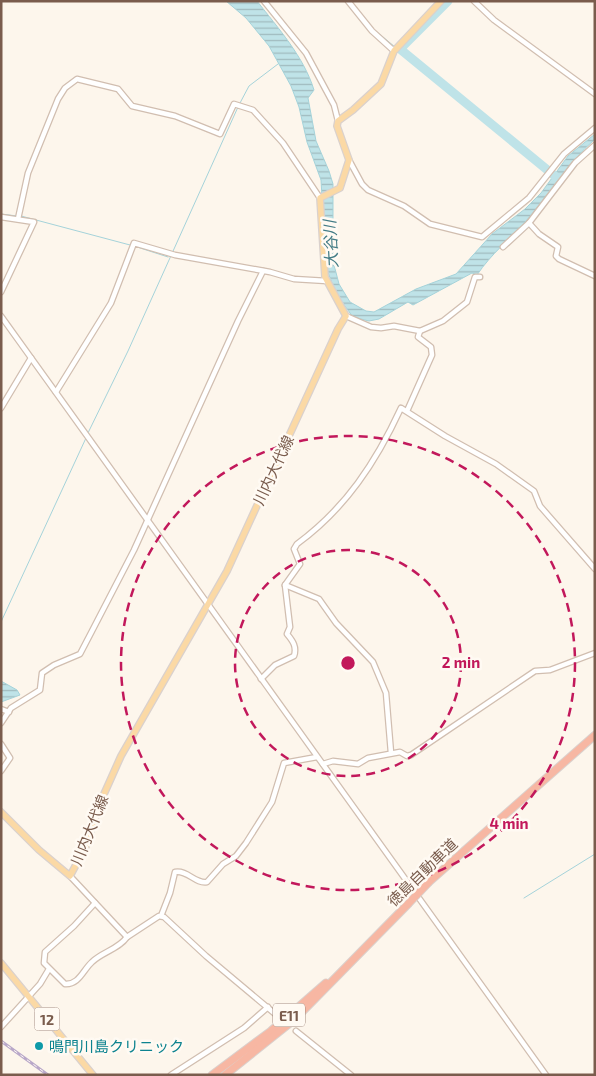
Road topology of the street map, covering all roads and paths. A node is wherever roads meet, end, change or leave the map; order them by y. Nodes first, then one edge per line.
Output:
1 (264, 1) edge
2 (348, 1) edge
3 (441, 1) edge
4 (474, 1) edge
5 (394, 51) junction
6 (595, 94) edge
7 (338, 121) junction
8 (595, 128) edge
9 (595, 144) edge
10 (349, 160) junction
11 (321, 197) junction
12 (1, 217) edge
13 (18, 219) junction
14 (530, 223) junction
15 (504, 247) dead end
16 (263, 271) junction
17 (595, 276) edge
18 (480, 277) dead end
19 (327, 281) junction
20 (1, 292) edge
21 (1, 316) edge
22 (346, 317) junction
23 (420, 331) junction
24 (31, 358) junction
25 (56, 392) junction
26 (1, 408) edge
27 (407, 411) junction
28 (147, 520) junction
29 (595, 569) edge
30 (285, 585) junction
31 (208, 604) junction
32 (595, 653) edge
33 (262, 678) junction
34 (1, 709) edge
35 (9, 712) junction
36 (1, 723) edge
37 (595, 735) edge
38 (1, 744) edge
39 (391, 753) junction
40 (318, 757) junction
41 (323, 764) junction
42 (1, 771) edge
43 (1, 812) edge
44 (70, 876) junction
45 (95, 903) junction
46 (161, 916) junction
47 (127, 937) junction
48 (362, 951) junction
49 (1, 963) edge
50 (49, 969) junction
51 (28, 996) junction
52 (268, 1007) junction
53 (280, 1018) dead end
54 (1, 1027) edge
55 (296, 1030) dead end
56 (93, 1075) edge
57 (171, 1075) edge
58 (212, 1075) edge
59 (225, 1075) edge
60 (351, 1075) edge
61 (546, 1075) edge

1 - 7 street
2 - 5 street
3 - 5 main road
4 - 6 street
5 - 7 main road
7 - 10 main road
8 - 10 street
9 - 14 street
10 - 11 main road
11 - 13 street
11 - 19 main road
12 - 13 street
13 - 20 street
14 - 15 street
14 - 17 street
16 - 19 street
16 - 25 street
16 - 28 street
18 - 23 street
19 - 22 main road
21 - 24 street
22 - 23 street
22 - 31 main road, 川内大代線
23 - 27 street
24 - 25 street
24 - 26 street
25 - 28 street
27 - 29 street
27 - 30 street
28 - 31 street
28 - 35 street
30 - 33 street
30 - 39 street
31 - 33 street
31 - 44 main road, 川内大代線
32 - 39 street
33 - 40 street
34 - 35 street
35 - 36 street
37 - 48 highway, 徳島自動車道 / E11, bridge
38 - 42 street
39 - 41 street
40 - 41 street
40 - 46 street
41 - 61 street
43 - 44 main road, 川内大代線
44 - 45 street
45 - 47 street
45 - 50 street
46 - 47 street
46 - 52 street
47 - 50 street
48 - 58 highway, 徳島自動車道 / E11
48 - 59 highway, 徳島自動車道 / E11
49 - 51 main road, 12
50 - 51 street
51 - 54 street
51 - 56 main road, 12
52 - 53 street
52 - 57 street
55 - 60 street

